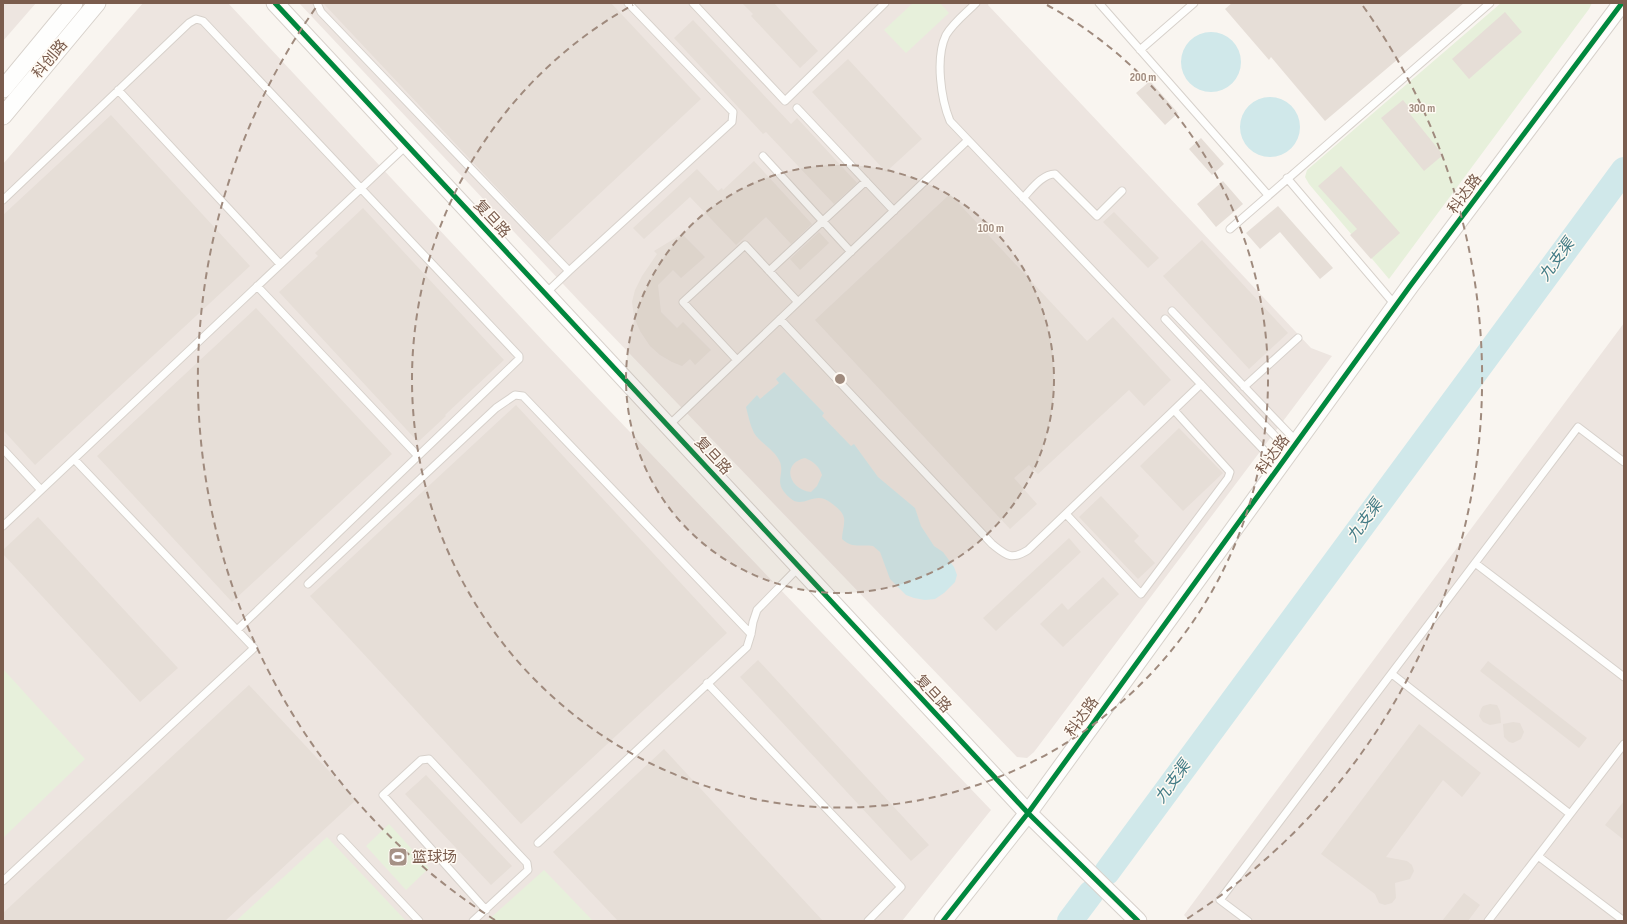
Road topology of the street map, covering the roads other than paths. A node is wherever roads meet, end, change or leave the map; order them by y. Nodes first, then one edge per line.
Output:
1 (74, 3) edge
2 (97, 3) edge
3 (275, 3) edge
4 (317, 3) edge
5 (628, 3) edge
6 (694, 3) edge
7 (885, 3) edge
8 (976, 3) edge
9 (1099, 3) edge
10 (1194, 3) edge
11 (1490, 3) edge
12 (1622, 3) edge
13 (1140, 50) junction
14 (3, 89) edge
15 (118, 90) junction
16 (797, 108) dead end
17 (3, 116) edge
18 (968, 140) junction
19 (407, 145) junction
20 (763, 156) dead end
21 (1287, 178) junction
22 (866, 181) junction
23 (362, 187) junction
24 (1122, 191) dead end
25 (1268, 195) junction
26 (1023, 198) junction
27 (3, 200) edge
28 (894, 211) junction
29 (823, 221) junction
30 (1230, 229) dead end
31 (851, 252) junction
32 (280, 264) junction
33 (569, 271) junction
34 (769, 271) junction
35 (257, 286) junction
36 (545, 294) junction
37 (798, 302) junction
38 (1396, 306) junction
39 (1172, 312) dead end
40 (780, 319) junction
41 (1165, 319) dead end
42 (1298, 338) dead end
43 (737, 360) junction
44 (1201, 384) junction
45 (1244, 387) junction
46 (1174, 410) junction
47 (668, 426) junction
48 (1293, 447) junction
49 (3, 449) edge
50 (418, 456) junction
51 (74, 459) junction
52 (1624, 462) edge
53 (1280, 466) junction
54 (41, 490) junction
55 (1066, 514) junction
56 (3, 526) edge
57 (1475, 563) junction
58 (799, 567) junction
59 (308, 584) dead end
60 (237, 630) junction
61 (751, 634) junction
62 (1392, 674) junction
63 (1624, 678) edge
64 (708, 683) junction
65 (1624, 744) edge
66 (1028, 813) junction
67 (1570, 814) junction
68 (341, 838) dead end
69 (538, 843) dead end
70 (1538, 856) junction
71 (3, 880) edge
72 (486, 910) junction
73 (419, 921) edge
74 (473, 921) edge
75 (868, 921) edge
76 (943, 921) edge
77 (1138, 921) edge
78 (1248, 921) edge
79 (1488, 921) edge
80 (1624, 921) edge

1 - 14 street, 科创路
2 - 17 street, 科创路
3 - 19 street, 复旦路
4 - 33 lane
5 - 33 lane
6 - 7 lane
8 - 18 lane
9 - 13 lane
10 - 13 lane
11 - 21 lane
12 - 38 street, 科达路
13 - 25 lane
15 - 23 lane
15 - 27 lane
15 - 32 lane
16 - 22 lane
18 - 26 lane
18 - 28 lane
19 - 23 lane
19 - 36 street, 复旦路
20 - 29 lane
21 - 25 lane
21 - 38 lane
22 - 28 lane
22 - 29 lane
23 - 32 lane
23 - 50 lane
24 - 26 lane
25 - 30 lane
26 - 44 lane
28 - 31 lane
29 - 31 lane
29 - 34 lane
31 - 37 lane
32 - 35 lane
33 - 36 lane
34 - 37 lane
34 - 43 lane
35 - 50 lane
35 - 51 lane
36 - 47 street, 复旦路
37 - 40 lane
38 - 48 street, 科达路
39 - 45 lane
40 - 43 lane
40 - 55 lane
41 - 48 lane
42 - 45 lane
43 - 47 lane
44 - 46 lane
44 - 53 lane
45 - 48 lane
46 - 55 lane
46 - 55 lane
47 - 58 street, 复旦路
48 - 53 street, 科达路
49 - 54 lane
50 - 60 lane
51 - 54 lane
51 - 60 lane
52 - 57 lane
53 - 66 street, 科达路
54 - 56 lane
57 - 62 lane
57 - 63 lane
58 - 61 lane
58 - 66 street, 复旦路
59 - 61 lane
60 - 71 lane
61 - 64 lane
62 - 67 lane
62 - 78 lane
64 - 69 lane
64 - 75 lane
65 - 67 lane
66 - 76 street, 科达路
66 - 77 street, 复旦路
67 - 70 lane
68 - 73 lane
70 - 79 lane
70 - 80 lane
72 - 72 lane
72 - 74 lane

